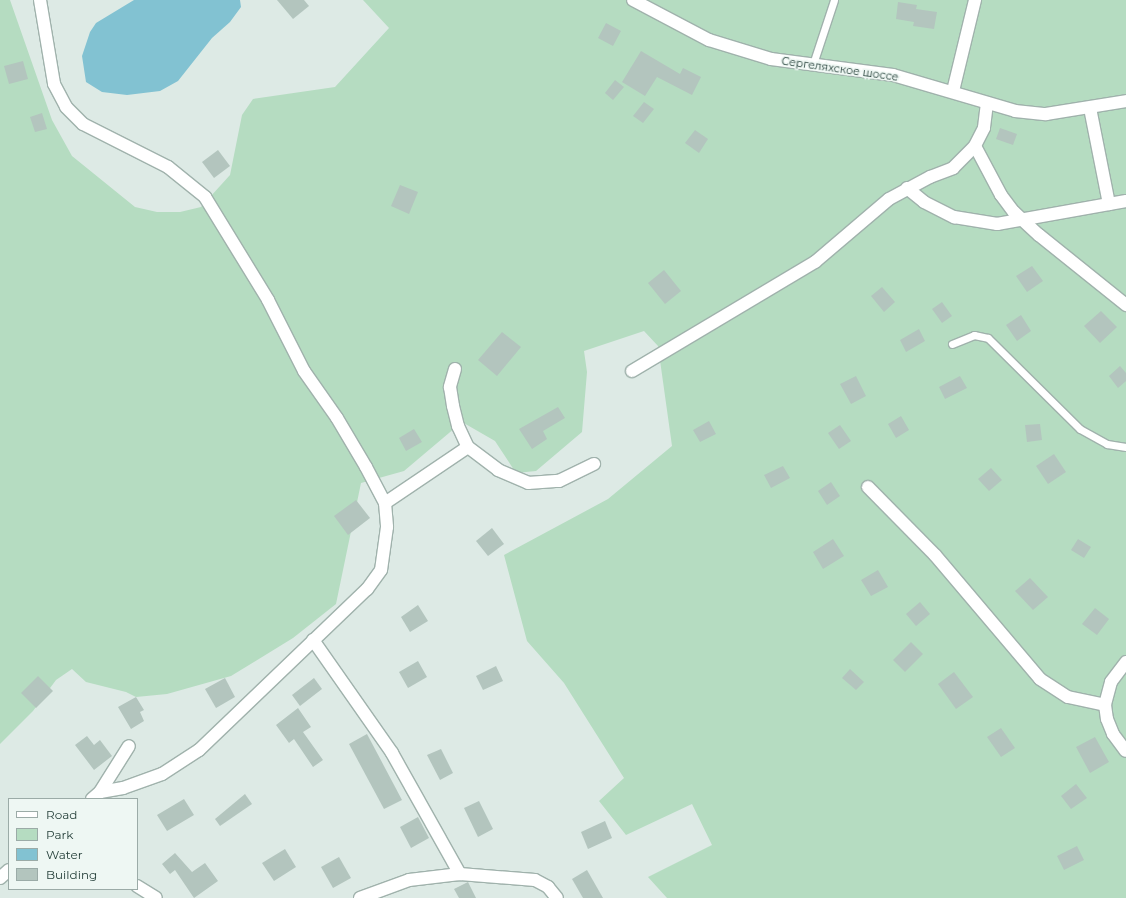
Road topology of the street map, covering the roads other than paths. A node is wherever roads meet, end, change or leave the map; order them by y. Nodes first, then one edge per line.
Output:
1 (40, 0) edge
2 (633, 0) edge
3 (834, 0) edge
4 (974, 0) edge
5 (813, 64) junction
6 (953, 91) junction
7 (1126, 101) edge
8 (987, 103) junction
9 (1090, 108) junction
10 (975, 146) junction
11 (907, 188) junction
12 (1126, 201) edge
13 (1109, 204) junction
14 (1022, 221) junction
15 (1126, 305) edge
16 (952, 344) dead end
17 (456, 369) dead end
18 (632, 371) dead end
19 (468, 447) junction
20 (1126, 448) edge
21 (594, 464) dead end
22 (868, 487) dead end
23 (385, 503) junction
24 (313, 640) junction
25 (1126, 662) edge
26 (1105, 704) junction
27 (129, 746) dead end
28 (1126, 751) edge
29 (96, 796) edge
30 (8, 871) edge
31 (460, 874) junction
32 (0, 878) edge
33 (138, 887) edge
34 (156, 898) edge
35 (360, 898) edge
36 (557, 898) edge

1 - 23 street
2 - 5 street, Сергеляхское шоссе
3 - 5 lane
4 - 6 street
5 - 6 street, Сергеляхское шоссе
6 - 8 street, Сергеляхское шоссе
7 - 9 street, Сергеляхское шоссе
8 - 9 street, Сергеляхское шоссе
8 - 10 street
9 - 13 street
10 - 11 street
10 - 14 street
11 - 14 street
11 - 18 street
12 - 13 street
13 - 14 street
14 - 15 street
16 - 20 lane
17 - 19 street
19 - 21 street
19 - 23 street
22 - 26 street
23 - 24 street
24 - 29 street
24 - 31 street
25 - 26 street
26 - 28 street
27 - 29 street
30 - 32 street
31 - 35 street
31 - 36 street
33 - 34 street

